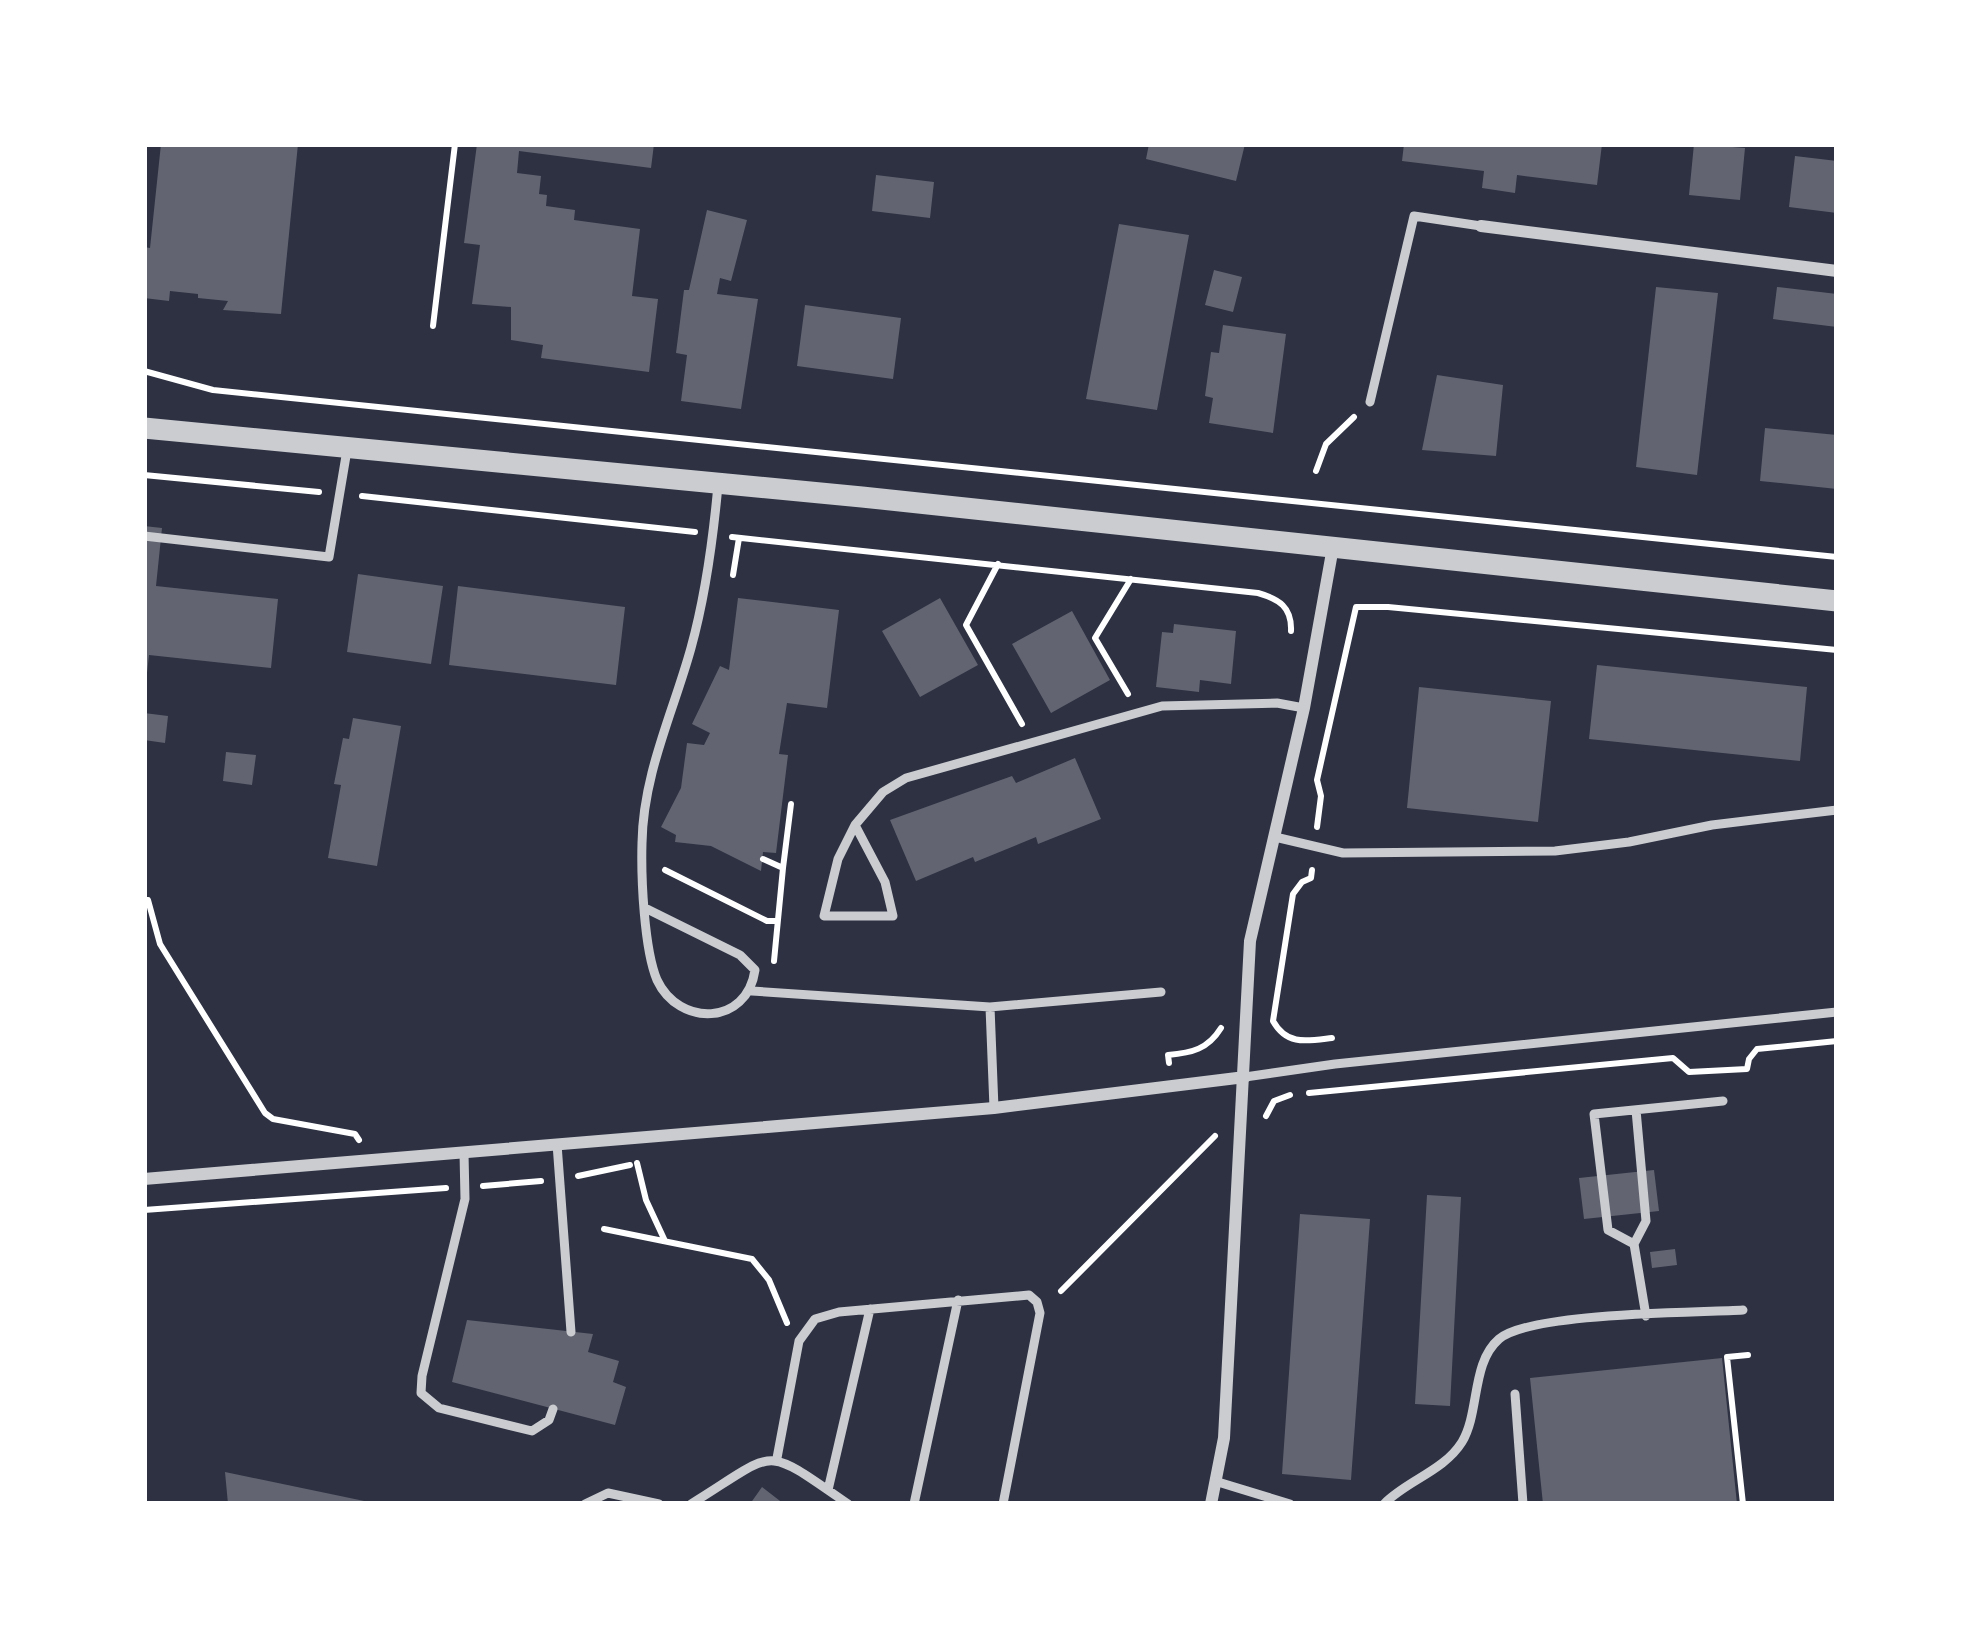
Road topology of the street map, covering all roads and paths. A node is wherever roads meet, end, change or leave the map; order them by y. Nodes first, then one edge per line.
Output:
1 (455, 144) edge
2 (1481, 226) joint
3 (1837, 271) edge
4 (433, 326) dead end
5 (144, 371) edge
6 (1370, 402) joint
7 (144, 428) edge
8 (347, 448) junction
9 (1316, 471) dead end
10 (144, 475) edge
11 (718, 484) junction
12 (340, 494) junction
13 (713, 535) junction
14 (144, 536) edge
15 (739, 538) junction
16 (1334, 547) junction
17 (1837, 557) edge
18 (998, 564) junction
19 (1132, 579) junction
20 (731, 584) dead end
21 (1837, 601) edge
22 (1290, 646) dead end
23 (1837, 650) edge
24 (1304, 708) junction
25 (1139, 712) junction
26 (1033, 743) junction
27 (1322, 796) dead end
28 (790, 804) dead end
29 (1837, 810) edge
30 (856, 825) junction
31 (1275, 837) junction
32 (763, 859) dead end
33 (661, 864) dead end
34 (783, 868) junction
35 (1311, 878) dead end
36 (148, 900) dead end
37 (647, 909) junction
38 (776, 921) junction
39 (771, 979) dead end
40 (752, 991) junction
41 (1161, 992) dead end
42 (990, 1007) junction
43 (1837, 1012) edge
44 (1222, 1015) dead end
45 (1332, 1038) dead end
46 (1837, 1041) edge
47 (1245, 1077) junction
48 (1172, 1084) junction
49 (1723, 1101) dead end
50 (994, 1108) junction
51 (1636, 1110) junction
52 (1264, 1130) dead end
53 (1219, 1132) dead end
54 (557, 1144) junction
55 (464, 1153) junction
56 (371, 1161) junction
57 (637, 1163) dead end
58 (144, 1180) edge
59 (604, 1229) dead end
60 (665, 1241) junction
61 (1634, 1244) junction
62 (1061, 1291) dead end
63 (958, 1300) junction
64 (870, 1309) junction
65 (1743, 1310) dead end
66 (1646, 1316) junction
67 (787, 1323) dead end
68 (571, 1332) dead end
69 (1748, 1355) dead end
70 (1515, 1394) dead end
71 (553, 1409) dead end
72 (777, 1458) junction
73 (1218, 1483) junction
74 (828, 1490) junction
75 (584, 1504) edge
76 (659, 1504) edge
77 (691, 1504) edge
78 (848, 1504) edge
79 (914, 1504) edge
80 (1003, 1504) edge
81 (1211, 1504) edge
82 (1290, 1504) edge
83 (1384, 1504) edge
84 (1523, 1504) edge
85 (1743, 1504) edge

1 - 4 path
2 - 3 street
2 - 6 lane
5 - 17 path
6 - 9 path
7 - 8 street
8 - 11 street
8 - 12 lane
10 - 12 path
11 - 13 lane
11 - 16 street
12 - 13 path
12 - 14 lane
13 - 15 path
13 - 37 lane
15 - 18 path
15 - 20 path
16 - 21 street
16 - 24 street
18 - 19 path
18 - 26 path
19 - 22 path
19 - 25 path
23 - 27 path
24 - 25 lane
24 - 31 street
25 - 26 lane
26 - 30 lane
28 - 34 path
29 - 31 lane
30 - 30 lane
31 - 47 street
32 - 34 path
33 - 38 path
34 - 38 path
35 - 45 path
36 - 56 path
37 - 40 lane
37 - 40 lane
38 - 39 path
40 - 42 lane
41 - 42 lane
42 - 50 lane
43 - 47 lane
44 - 48 path
46 - 52 path
47 - 48 street
47 - 73 street
48 - 50 street
49 - 51 lane
50 - 54 street
51 - 61 lane
51 - 61 lane
53 - 62 path
54 - 55 street
54 - 68 lane
55 - 56 street
55 - 71 lane
56 - 58 street
57 - 60 path
59 - 60 path
60 - 67 path
61 - 66 lane
63 - 64 lane
63 - 79 lane
63 - 80 lane
64 - 72 lane
64 - 74 lane
65 - 66 lane
66 - 83 lane
69 - 85 path
70 - 84 lane
72 - 74 lane
72 - 77 lane
73 - 81 street
73 - 82 lane
74 - 78 lane
75 - 76 lane

